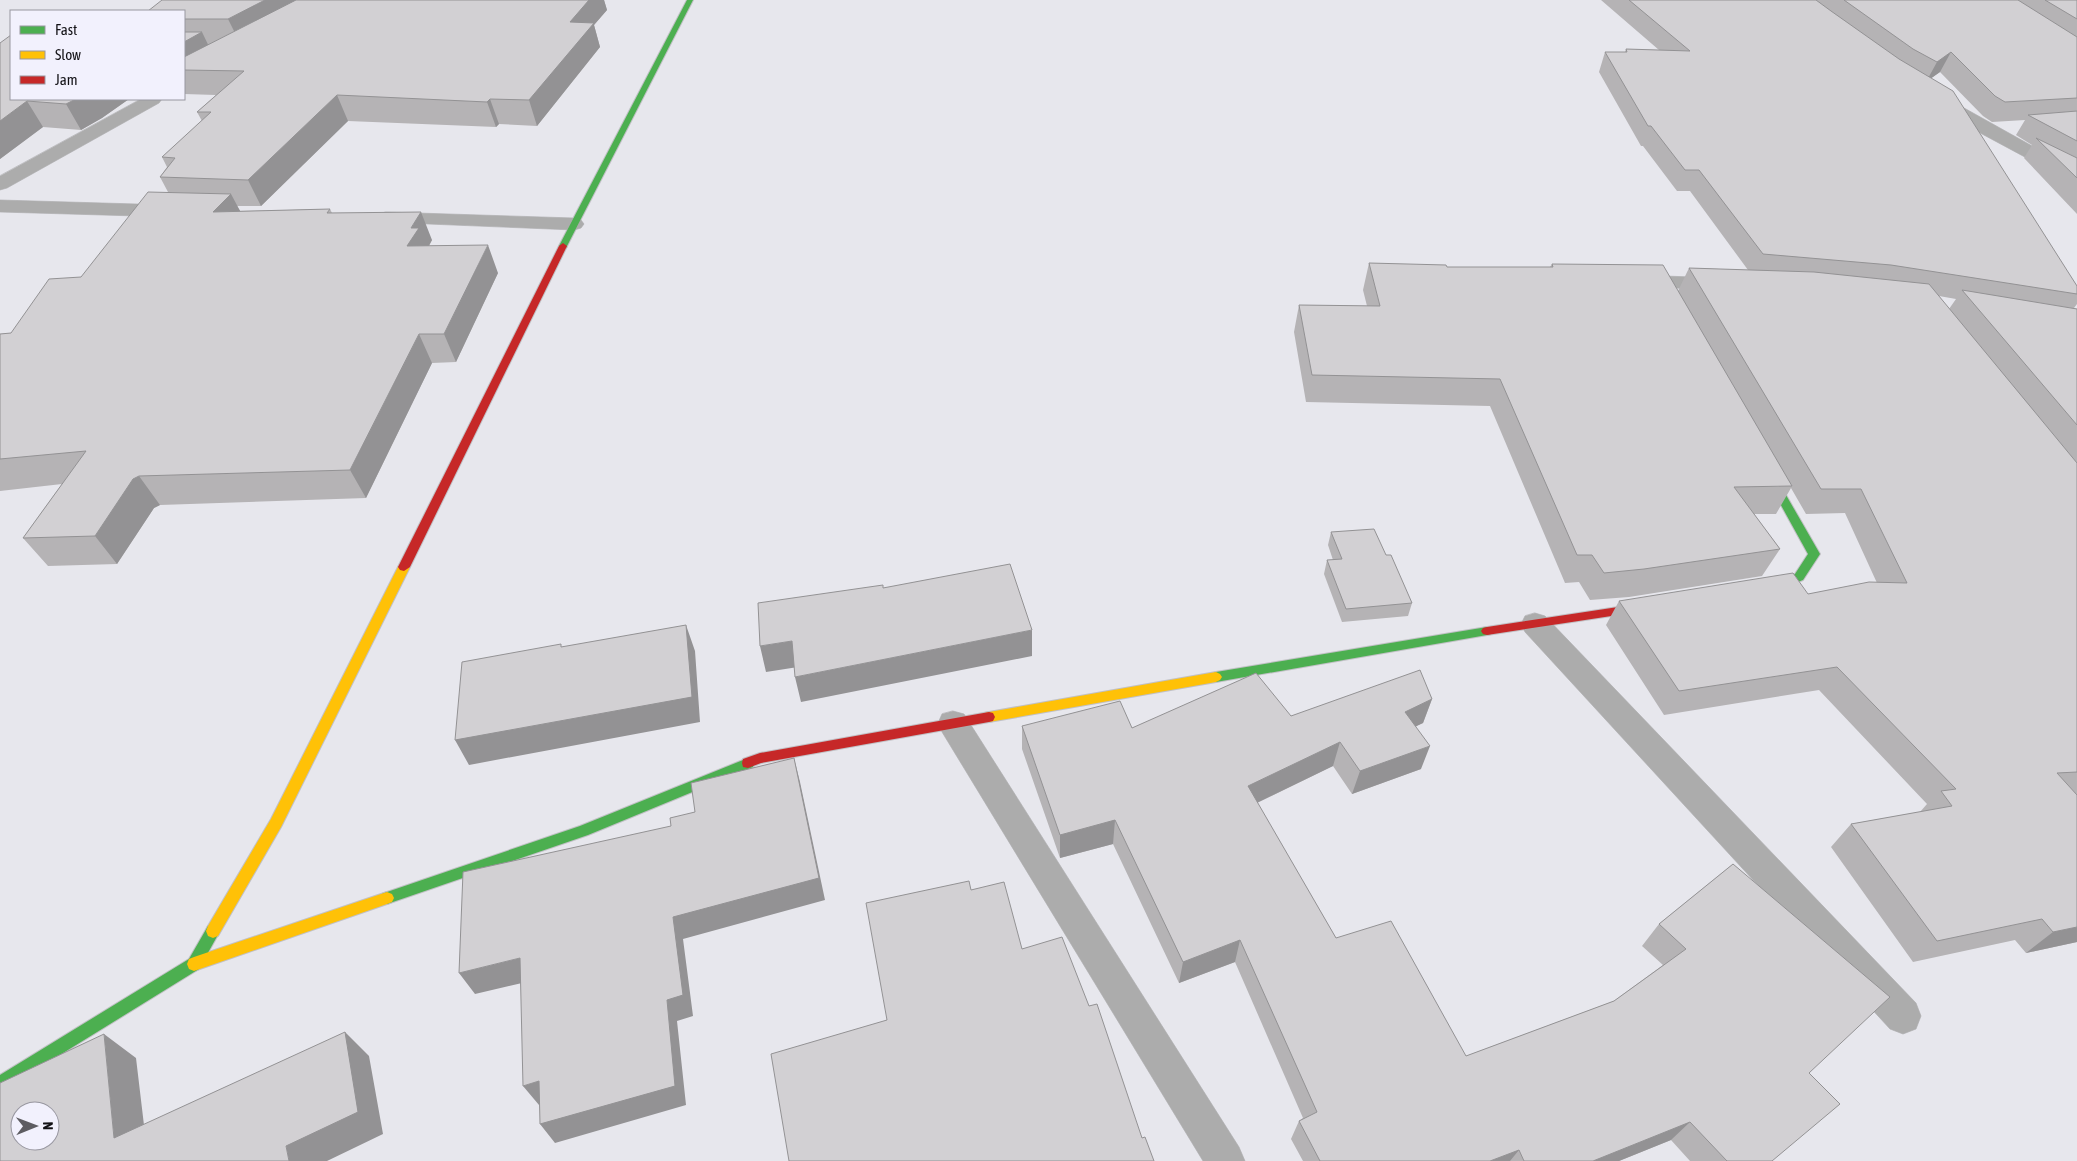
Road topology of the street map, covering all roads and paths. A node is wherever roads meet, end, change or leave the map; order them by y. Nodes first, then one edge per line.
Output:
1 (690, 0) edge
2 (1923, 89) edge
3 (151, 100) edge
4 (2018, 128) dead end
5 (1988, 130) junction
6 (2077, 179) edge
7 (0, 184) edge
8 (0, 206) edge
9 (188, 212) edge
10 (366, 217) edge
11 (574, 224) junction
12 (1619, 281) edge
13 (1737, 284) edge
14 (1761, 460) edge
15 (1745, 592) edge
16 (1659, 605) edge
17 (1535, 624) junction
18 (953, 723) junction
19 (194, 964) junction
20 (1903, 1016) dead end
21 (0, 1084) edge
22 (1225, 1161) edge

1 - 11 street
2 - 5 street
3 - 7 street
4 - 5 street
5 - 6 street
8 - 9 street
10 - 11 street
11 - 19 street
12 - 13 street
14 - 15 street
16 - 17 street
17 - 18 street
17 - 20 street
18 - 19 street
18 - 22 street
19 - 21 street

